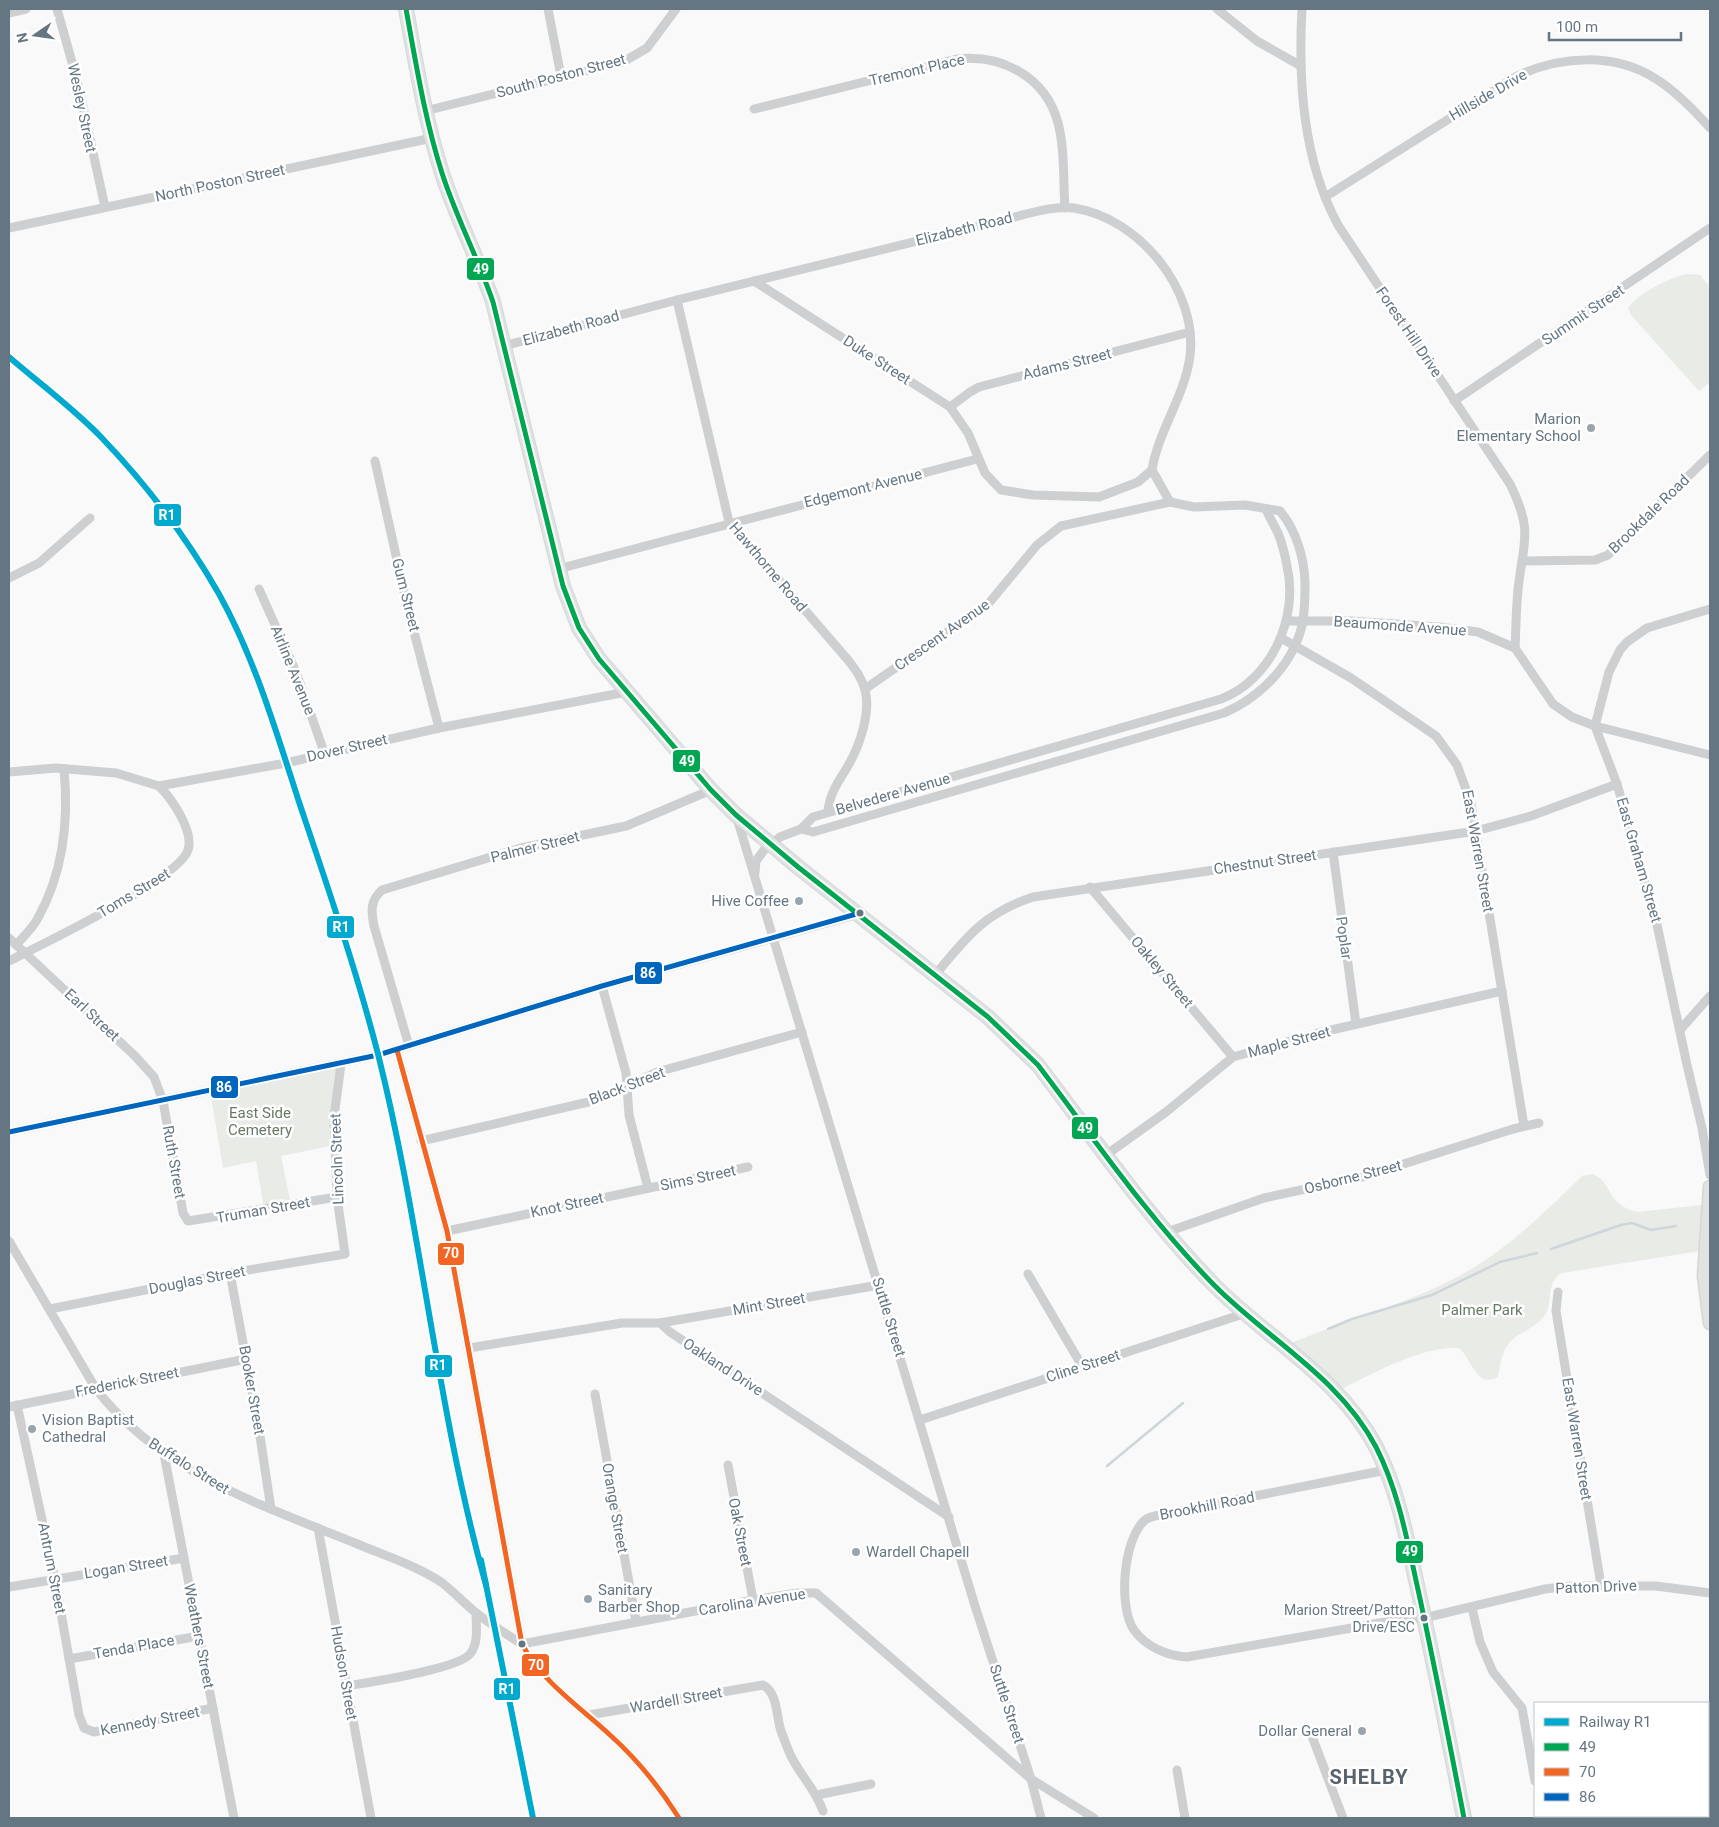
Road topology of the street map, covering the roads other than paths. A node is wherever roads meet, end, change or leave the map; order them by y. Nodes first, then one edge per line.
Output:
1 (26, 9) edge
2 (57, 9) edge
3 (406, 9) edge
4 (548, 9) edge
5 (676, 9) edge
6 (1217, 9) edge
7 (1302, 9) edge
8 (9, 13) edge
9 (1301, 66) junction
10 (561, 76) junction
11 (754, 108) dead end
12 (425, 111) junction
13 (1710, 128) edge
14 (432, 138) junction
15 (1325, 197) junction
16 (105, 207) junction
17 (1065, 208) junction
18 (9, 228) edge
19 (1710, 228) edge
20 (754, 281) junction
21 (677, 300) junction
22 (1190, 332) junction
23 (504, 346) junction
24 (1454, 401) junction
25 (950, 407) junction
26 (1710, 455) edge
27 (977, 458) junction
28 (375, 461) dead end
29 (1152, 470) junction
30 (1170, 502) junction
31 (1266, 509) junction
32 (90, 518) dead end
33 (729, 522) junction
34 (1523, 562) junction
35 (558, 569) junction
36 (9, 578) edge
37 (259, 589) dead end
38 (1710, 609) edge
39 (1286, 621) junction
40 (1303, 621) junction
41 (1281, 638) junction
42 (1294, 646) junction
43 (1516, 648) junction
44 (865, 689) junction
45 (626, 692) junction
46 (1159, 717) junction
47 (1595, 726) junction
48 (439, 728) junction
49 (1163, 731) junction
50 (324, 752) junction
51 (1710, 755) edge
52 (990, 766) junction
53 (64, 769) junction
54 (9, 772) edge
55 (994, 780) junction
56 (1617, 784) junction
57 (160, 786) junction
58 (711, 790) junction
59 (828, 812) junction
60 (736, 815) junction
61 (801, 828) junction
62 (1476, 831) junction
63 (770, 844) junction
64 (1332, 852) junction
65 (755, 878) junction
66 (1090, 887) junction
67 (860, 914) junction
68 (774, 937) junction
69 (9, 938) edge
70 (16, 945) junction
71 (24, 953) junction
72 (9, 961) edge
73 (936, 974) junction
74 (602, 986) junction
75 (1502, 991) junction
76 (1710, 996) edge
77 (1356, 1024) junction
78 (1680, 1030) junction
79 (802, 1032) junction
80 (410, 1046) junction
81 (397, 1050) junction
82 (1233, 1057) junction
83 (340, 1064) junction
84 (627, 1087) junction
85 (163, 1101) junction
86 (1540, 1123) dead end
87 (1524, 1126) junction
88 (9, 1132) edge
89 (421, 1141) junction
90 (1106, 1155) junction
91 (748, 1167) dead end
92 (1710, 1175) edge
93 (1710, 1187) edge
94 (648, 1188) junction
95 (337, 1197) junction
96 (188, 1221) joint
97 (446, 1230) junction
98 (1167, 1232) junction
99 (10, 1246) edge
100 (344, 1254) joint
101 (230, 1273) junction
102 (1028, 1274) dead end
103 (879, 1285) junction
104 (1558, 1292) dead end
105 (50, 1309) junction
106 (1246, 1313) junction
107 (660, 1323) junction
108 (1710, 1324) edge
109 (469, 1348) junction
110 (246, 1358) junction
111 (1082, 1366) junction
112 (96, 1388) junction
113 (595, 1394) dead end
114 (13, 1406) edge
115 (920, 1420) junction
116 (164, 1454) junction
117 (728, 1465) dead end
118 (1386, 1470) junction
119 (271, 1509) junction
120 (949, 1516) junction
121 (318, 1528) junction
122 (184, 1558) junction
123 (55, 1579) junction
124 (1600, 1585) junction
125 (9, 1586) edge
126 (1710, 1593) edge
127 (753, 1600) junction
128 (1472, 1608) junction
129 (476, 1613) junction
130 (1424, 1618) junction
131 (636, 1621) junction
132 (199, 1636) junction
133 (522, 1644) junction
134 (69, 1658) junction
135 (347, 1686) junction
136 (213, 1708) junction
137 (589, 1716) junction
138 (87, 1730) joint
139 (1310, 1731) dead end
140 (1177, 1770) dead end
141 (1534, 1775) edge
142 (1031, 1779) junction
143 (871, 1784) dead end
144 (818, 1795) junction
145 (823, 1811) dead end
146 (234, 1818) edge
147 (371, 1818) edge
148 (679, 1818) edge
149 (1041, 1818) edge
150 (1094, 1818) edge
151 (1185, 1818) edge
152 (1343, 1818) edge
153 (1464, 1818) edge

1 - 8 street
2 - 16 street, Wesley Street
3 - 12 main road
4 - 10 street
5 - 10 street, South Poston Street
6 - 9 street
7 - 9 street, Forest Hill Drive
9 - 15 street, Forest Hill Drive
10 - 12 street, South Poston Street
11 - 17 street, Tremont Place
12 - 14 main road
13 - 15 street, Hillside Drive
14 - 16 street, North Poston Street
14 - 23 main road
15 - 24 street, Forest Hill Drive
16 - 18 street, North Poston Street
17 - 20 street, Elizabeth Road
17 - 22 street, Elizabeth Road
19 - 24 street, Summit Street
20 - 21 street, Elizabeth Road
20 - 25 street, Duke Street
21 - 23 street, Elizabeth Road
21 - 33 street, Hawthorne Road
22 - 25 street, Adams Street
22 - 29 street, Elizabeth Road
23 - 35 main road
24 - 34 street, Forest Hill Drive
25 - 27 street, Duke Street
26 - 34 street, Brookdale Road
27 - 29 street
27 - 33 street, Edgemont Avenue
28 - 48 street, Gum Street
29 - 30 street
30 - 31 street, Belvedere Avenue
30 - 44 street, Crescent Avenue
31 - 39 street, Belvedere Avenue
31 - 40 street, Belvedere Avenue
32 - 36 street
33 - 35 street, Edgemont Avenue
33 - 44 street, Hawthorne Road
34 - 43 street, Forest Hill Drive
35 - 45 main road
37 - 50 street, Airline Avenue
38 - 47 street
39 - 40 street, Beaumonde Avenue
39 - 41 street, Belvedere Avenue
40 - 42 street, Belvedere Avenue
40 - 43 street, Beaumonde Avenue
41 - 42 street, East Warren Street
41 - 46 street, Belvedere Avenue
42 - 49 street, Belvedere Avenue
42 - 62 street, East Warren Street
43 - 47 street
44 - 59 street, Hawthorne Road
45 - 48 street, Dover Street
45 - 58 main road
46 - 49 street
46 - 52 street, Belvedere Avenue
47 - 51 street
47 - 56 street, East Graham Street
48 - 50 street, Dover Street
49 - 55 street, Belvedere Avenue
50 - 57 street, Dover Street
52 - 55 street
52 - 59 street, Belvedere Avenue
53 - 54 street, Dover Street
53 - 57 street, Dover Street
53 - 70 street
55 - 61 street, Belvedere Avenue
56 - 62 street, Chestnut Street
56 - 78 street, East Graham Street
57 - 71 street, Toms Street
58 - 60 main road
58 - 80 street, Palmer Street
59 - 61 street, Belvedere Avenue
60 - 63 main road
60 - 65 street, Suttle Street
61 - 63 street, Belvedere Avenue
62 - 64 street, Chestnut Street
62 - 75 street, East Warren Street
63 - 65 street
63 - 67 main road
64 - 66 street, Chestnut Street
64 - 77 street, Poplar
65 - 68 street, Suttle Street
66 - 73 street, Chestnut Street
66 - 82 street, Oakley Street
67 - 68 street
67 - 73 main road
68 - 74 street
68 - 79 street, Suttle Street
69 - 70 street, Earl Street
70 - 71 street, Earl Street
71 - 72 street, Toms Street
71 - 85 street, Earl Street
73 - 90 main road
74 - 80 street
74 - 84 street
75 - 77 street, Maple Street
75 - 87 street, East Warren Street
76 - 78 street
77 - 82 street, Maple Street
78 - 92 street, East Graham Street
79 - 84 street, Black Street
79 - 103 street, Suttle Street
80 - 81 street
81 - 83 street
81 - 89 street
82 - 90 street, Maple Street
83 - 85 street
83 - 95 street, Lincoln Street
84 - 89 street, Black Street
84 - 94 street
85 - 88 street
85 - 96 street, Ruth Street
86 - 87 street, Osborne Street
87 - 98 street, Osborne Street
89 - 97 street
90 - 98 main road
91 - 94 street, Sims Street
93 - 108 street
94 - 97 street, Knot Street
95 - 96 street, Truman Street
95 - 100 street, Lincoln Street
97 - 109 street
98 - 106 main road
99 - 105 street, Buffalo Street
100 - 101 street, Douglas Street
101 - 105 street, Douglas Street
101 - 110 street, Booker Street
102 - 111 street
103 - 107 street, Mint Street
103 - 115 street, Suttle Street
104 - 124 street, East Warren Street
105 - 112 street, Buffalo Street
106 - 111 street, Cline Street
106 - 118 main road
107 - 109 street
107 - 120 street, Oakland Drive
109 - 133 street
110 - 112 street, Frederick Street
110 - 119 street, Booker Street
111 - 115 street, Cline Street
112 - 114 street, Frederick Street
112 - 116 street, Buffalo Street
113 - 131 street, Orange Street
114 - 123 street, Antrum Street
115 - 120 street, Suttle Street
116 - 119 street, Buffalo Street
116 - 122 street, Weathers Street
117 - 127 street, Oak Street
118 - 130 main road
118 - 130 street, Brookhill Road
119 - 121 street, Buffalo Street
120 - 142 street, Suttle Street
121 - 129 street, Buffalo Street
121 - 135 street, Hudson Street
122 - 123 street, Logan Street
122 - 132 street, Weathers Street
123 - 125 street, Logan Street
123 - 134 street, Antrum Street
124 - 126 street, Patton Drive
124 - 128 street, Patton Drive
127 - 131 street, Carolina Avenue
127 - 142 street, Carolina Avenue
128 - 130 street, Patton Drive
128 - 141 street
129 - 133 street
129 - 135 street
130 - 153 main road
131 - 133 street, Carolina Avenue
132 - 134 street, Tenda Place
132 - 136 street, Weathers Street
133 - 137 street
134 - 138 street, Antrum Street
135 - 147 street, Hudson Street
136 - 138 street, Kennedy Street
136 - 146 street, Weathers Street
137 - 144 street, Wardell Street
137 - 148 street
139 - 152 street
140 - 151 street
142 - 149 street, Suttle Street
142 - 150 street, Carolina Avenue
143 - 144 street
144 - 145 street

